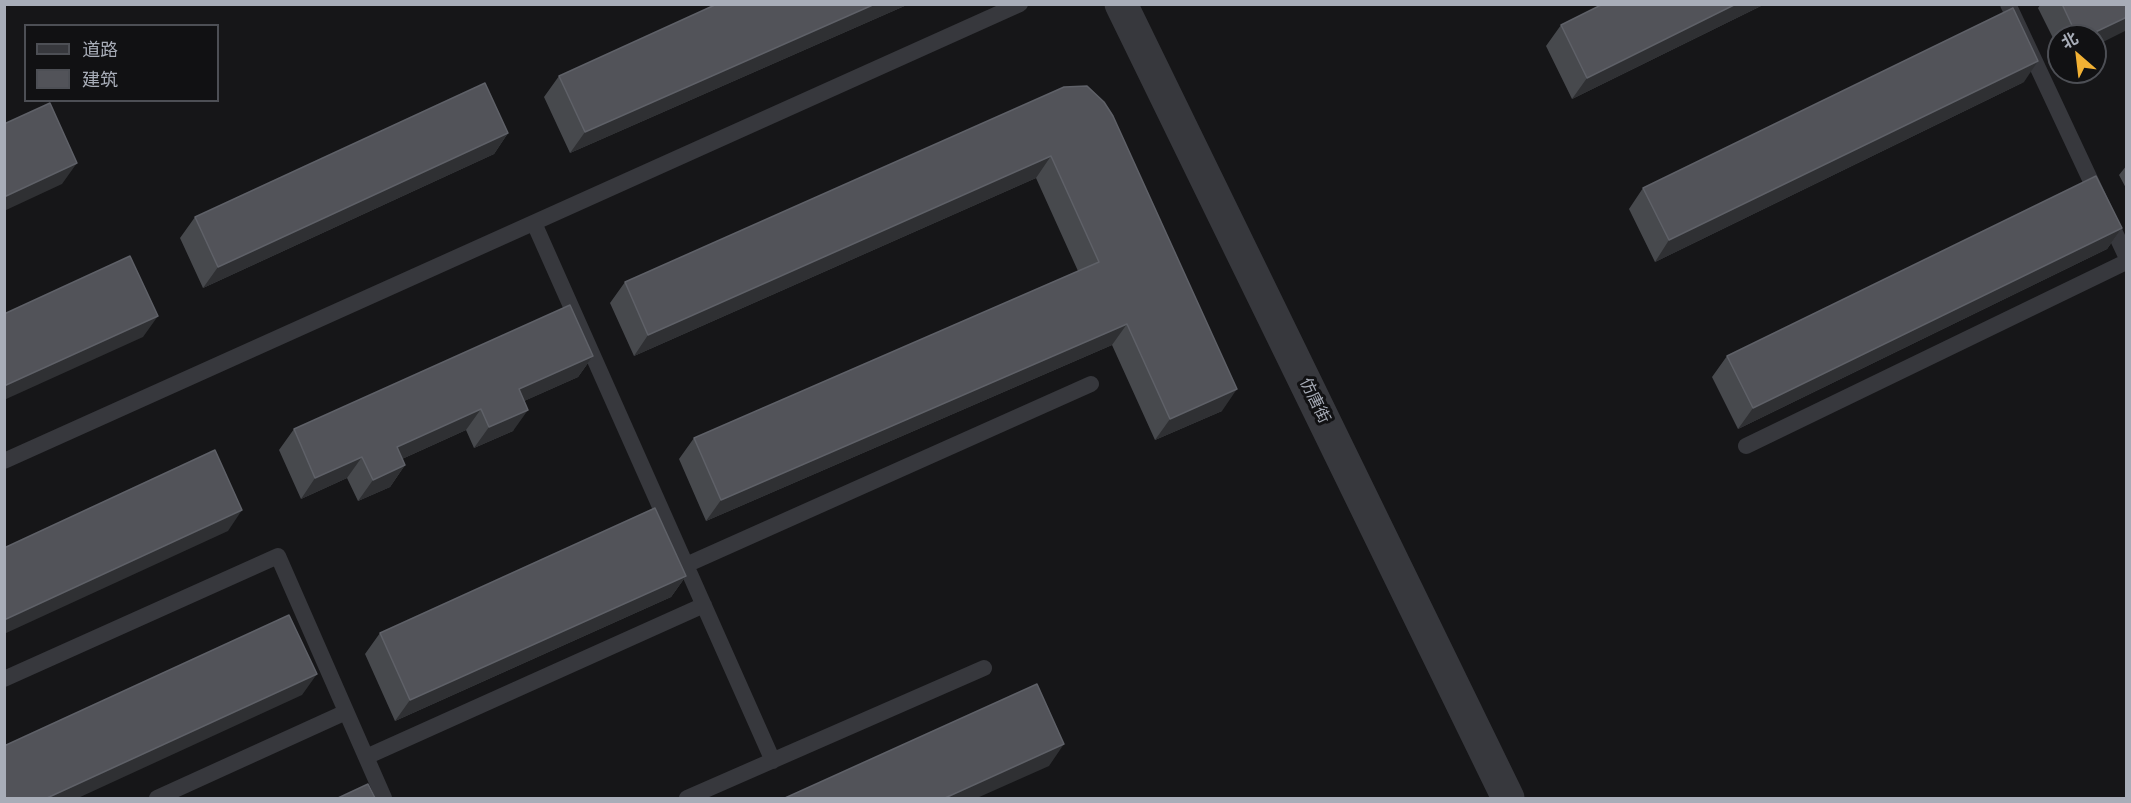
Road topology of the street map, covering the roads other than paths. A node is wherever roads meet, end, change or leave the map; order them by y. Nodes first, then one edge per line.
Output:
1 (1020, 4) edge
2 (1121, 4) edge
3 (2008, 4) edge
4 (534, 223) junction
5 (2127, 256) edge
6 (2127, 262) edge
7 (1091, 384) dead end
8 (1746, 446) dead end
9 (4, 461) edge
10 (686, 565) junction
11 (704, 605) junction
12 (984, 668) dead end
13 (4, 678) edge
14 (346, 712) junction
15 (366, 757) junction
16 (773, 761) junction
17 (157, 798) edge
18 (384, 798) edge
19 (687, 798) edge
20 (1508, 798) edge

1 - 4 lane
2 - 20 street, 仿唐街
3 - 5 lane
4 - 9 lane
4 - 10 lane
6 - 8 lane
7 - 10 lane
10 - 11 lane
11 - 15 lane
11 - 16 lane
12 - 16 lane
13 - 14 lane
14 - 15 lane
14 - 17 lane
15 - 18 lane
16 - 19 lane

